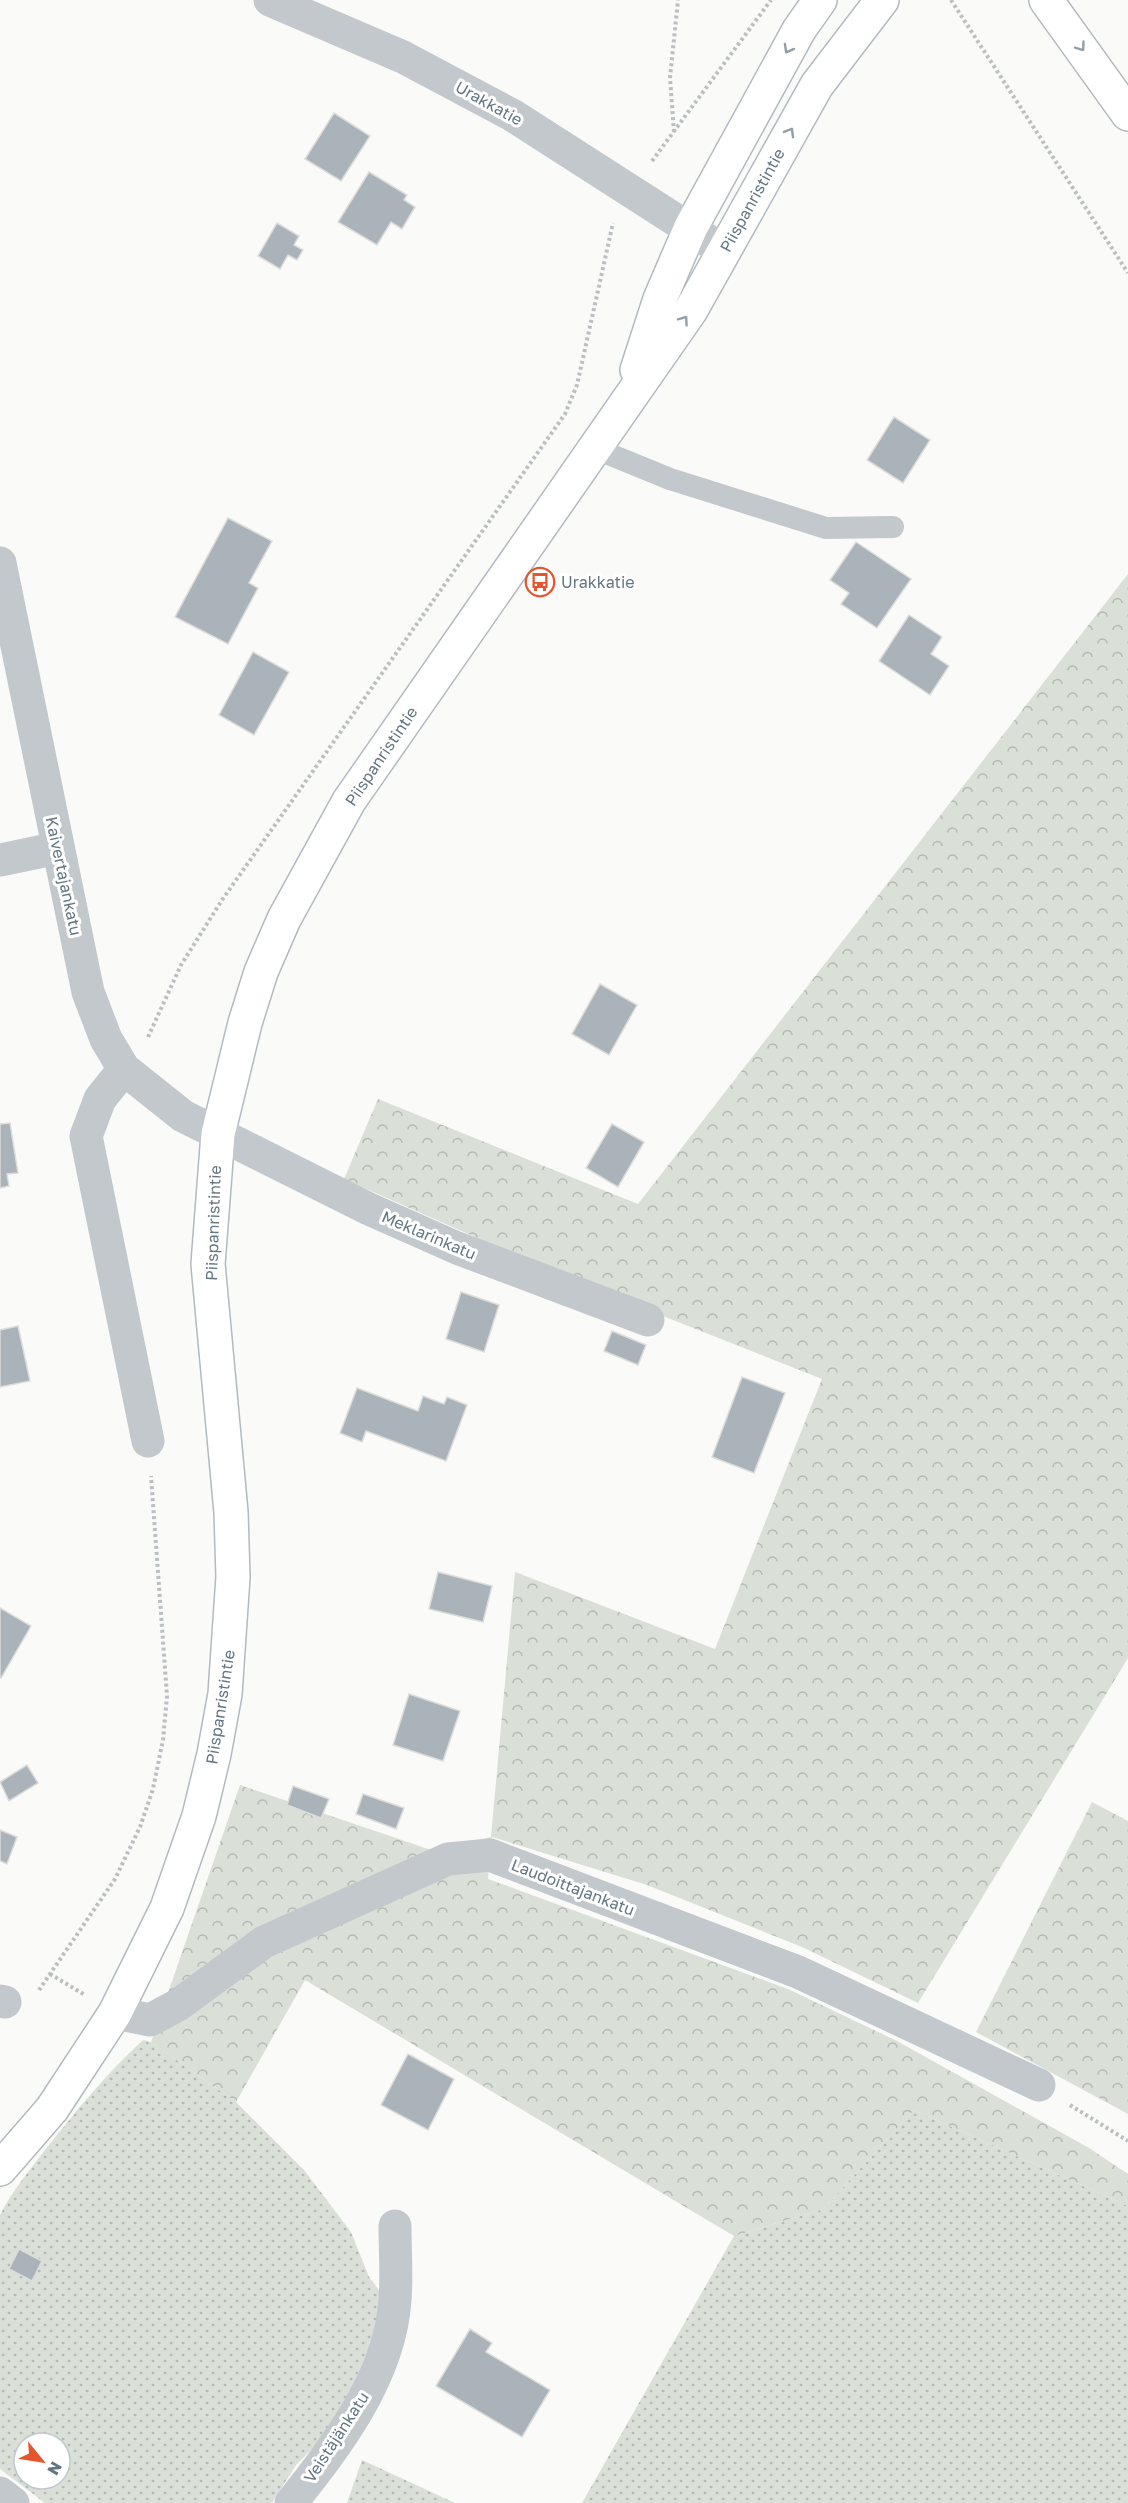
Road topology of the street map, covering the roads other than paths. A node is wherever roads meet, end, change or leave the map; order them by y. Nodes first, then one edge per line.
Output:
1 (270, 0) edge
2 (820, 0) edge
3 (882, 0) edge
4 (1046, 0) edge
5 (1128, 114) edge
6 (691, 227) junction
7 (724, 251) junction
8 (626, 403) junction
9 (594, 448) junction
10 (893, 527) dead end
11 (0, 563) edge
12 (58, 848) junction
13 (0, 860) edge
14 (124, 1069) junction
15 (218, 1134) junction
16 (648, 1320) dead end
17 (148, 1441) road end
18 (115, 2013) junction
19 (1039, 2085) road end
20 (0, 2169) edge
21 (395, 2226) dead end
22 (291, 2503) edge

1 - 6 street, Urakkatie
2 -> 6 main road, Piispanristintie
7 -> 3 main road, Piispanristintie
4 -> 5 main road
6 - 7 street, Urakkatie
6 - 8 main road, Piispanristintie
8 -> 7 main road, Piispanristintie
8 - 9 main road, Piispanristintie
9 - 10 lane
9 - 15 main road, Piispanristintie
11 - 12 street, Kaivertajankatu
12 - 13 street
12 - 14 street, Kaivertajankatu
14 - 15 street, Kaivertajankatu
14 - 17 street
15 - 16 street, Meklarinkatu
15 - 18 main road, Piispanristintie
18 - 19 street, Laudoittajankatu
18 - 20 main road, Piispanristintie
21 - 22 street, Veistäjänkatu

